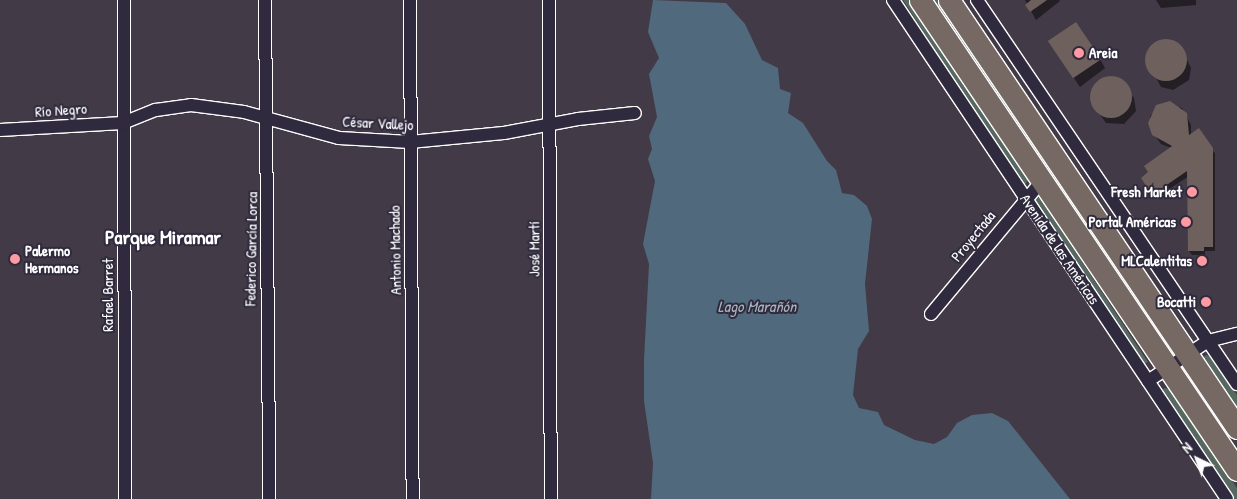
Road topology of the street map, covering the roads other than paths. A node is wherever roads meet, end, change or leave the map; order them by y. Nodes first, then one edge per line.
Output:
1 (124, 0) edge
2 (265, 0) edge
3 (410, 0) edge
4 (549, 0) edge
5 (893, 0) edge
6 (920, 0) edge
7 (949, 0) edge
8 (977, 0) edge
9 (636, 113) dead end
10 (268, 119) junction
11 (123, 123) junction
12 (551, 127) junction
13 (0, 130) edge
14 (410, 142) junction
15 (1042, 181) junction
16 (1026, 197) junction
17 (931, 314) dead end
18 (1237, 334) edge
19 (1208, 341) junction
20 (1187, 354) junction
21 (1168, 366) junction
22 (1148, 381) junction
23 (1237, 384) edge
24 (1237, 428) edge
25 (1237, 470) edge
26 (125, 499) edge
27 (269, 499) edge
28 (413, 499) edge
29 (551, 499) edge
30 (1227, 499) edge

1 - 11 street, Rafael Barret
2 - 10 street, Federico García Lorca
3 - 14 street, Antonio Machado
4 - 12 street, José Martí
5 - 16 street, Avenida de las Américas
6 - 15 highway, Avenida de las Américas
7 - 20 highway
8 - 19 street
9 - 12 street, César Vallejo
10 - 11 street, César Vallejo
10 - 14 street, César Vallejo
10 - 27 street, Federico García Lorca
11 - 13 street, Río Negro
11 - 26 street, Rafael Barret
12 - 14 street, César Vallejo
12 - 29 street, José Martí
14 - 28 street, Antonio Machado
15 - 16 street, Proyectada
15 - 21 highway, Avenida de las Américas
16 - 17 street, Proyectada
16 - 22 street, Avenida de las Américas
18 - 19 street
19 - 20 street
19 - 23 street
20 - 21 street
20 - 24 highway
21 - 22 street
21 - 25 highway, Avenida de las Américas
22 - 30 street, Avenida de las Américas

